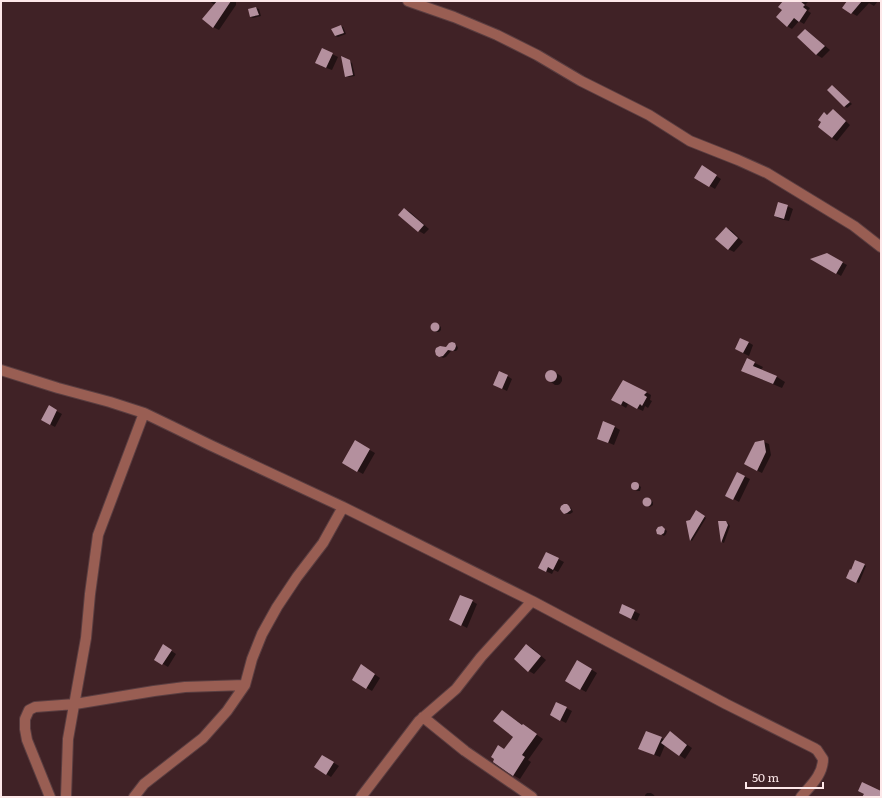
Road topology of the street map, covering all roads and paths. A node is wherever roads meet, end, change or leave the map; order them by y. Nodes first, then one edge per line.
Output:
1 (408, 1) edge
2 (881, 247) edge
3 (1, 370) edge
4 (144, 413) junction
5 (343, 507) junction
6 (532, 601) junction
7 (244, 686) junction
8 (75, 704) junction
9 (423, 717) junction
10 (50, 797) edge
11 (66, 797) edge
12 (134, 797) edge
13 (360, 797) edge
14 (532, 797) edge
15 (801, 797) edge

1 - 2 street
3 - 4 street
4 - 5 street
4 - 8 street
5 - 6 street
5 - 7 street
6 - 9 street
6 - 15 street
7 - 8 street
7 - 12 street
8 - 10 street
8 - 11 street
9 - 13 street
9 - 14 street

